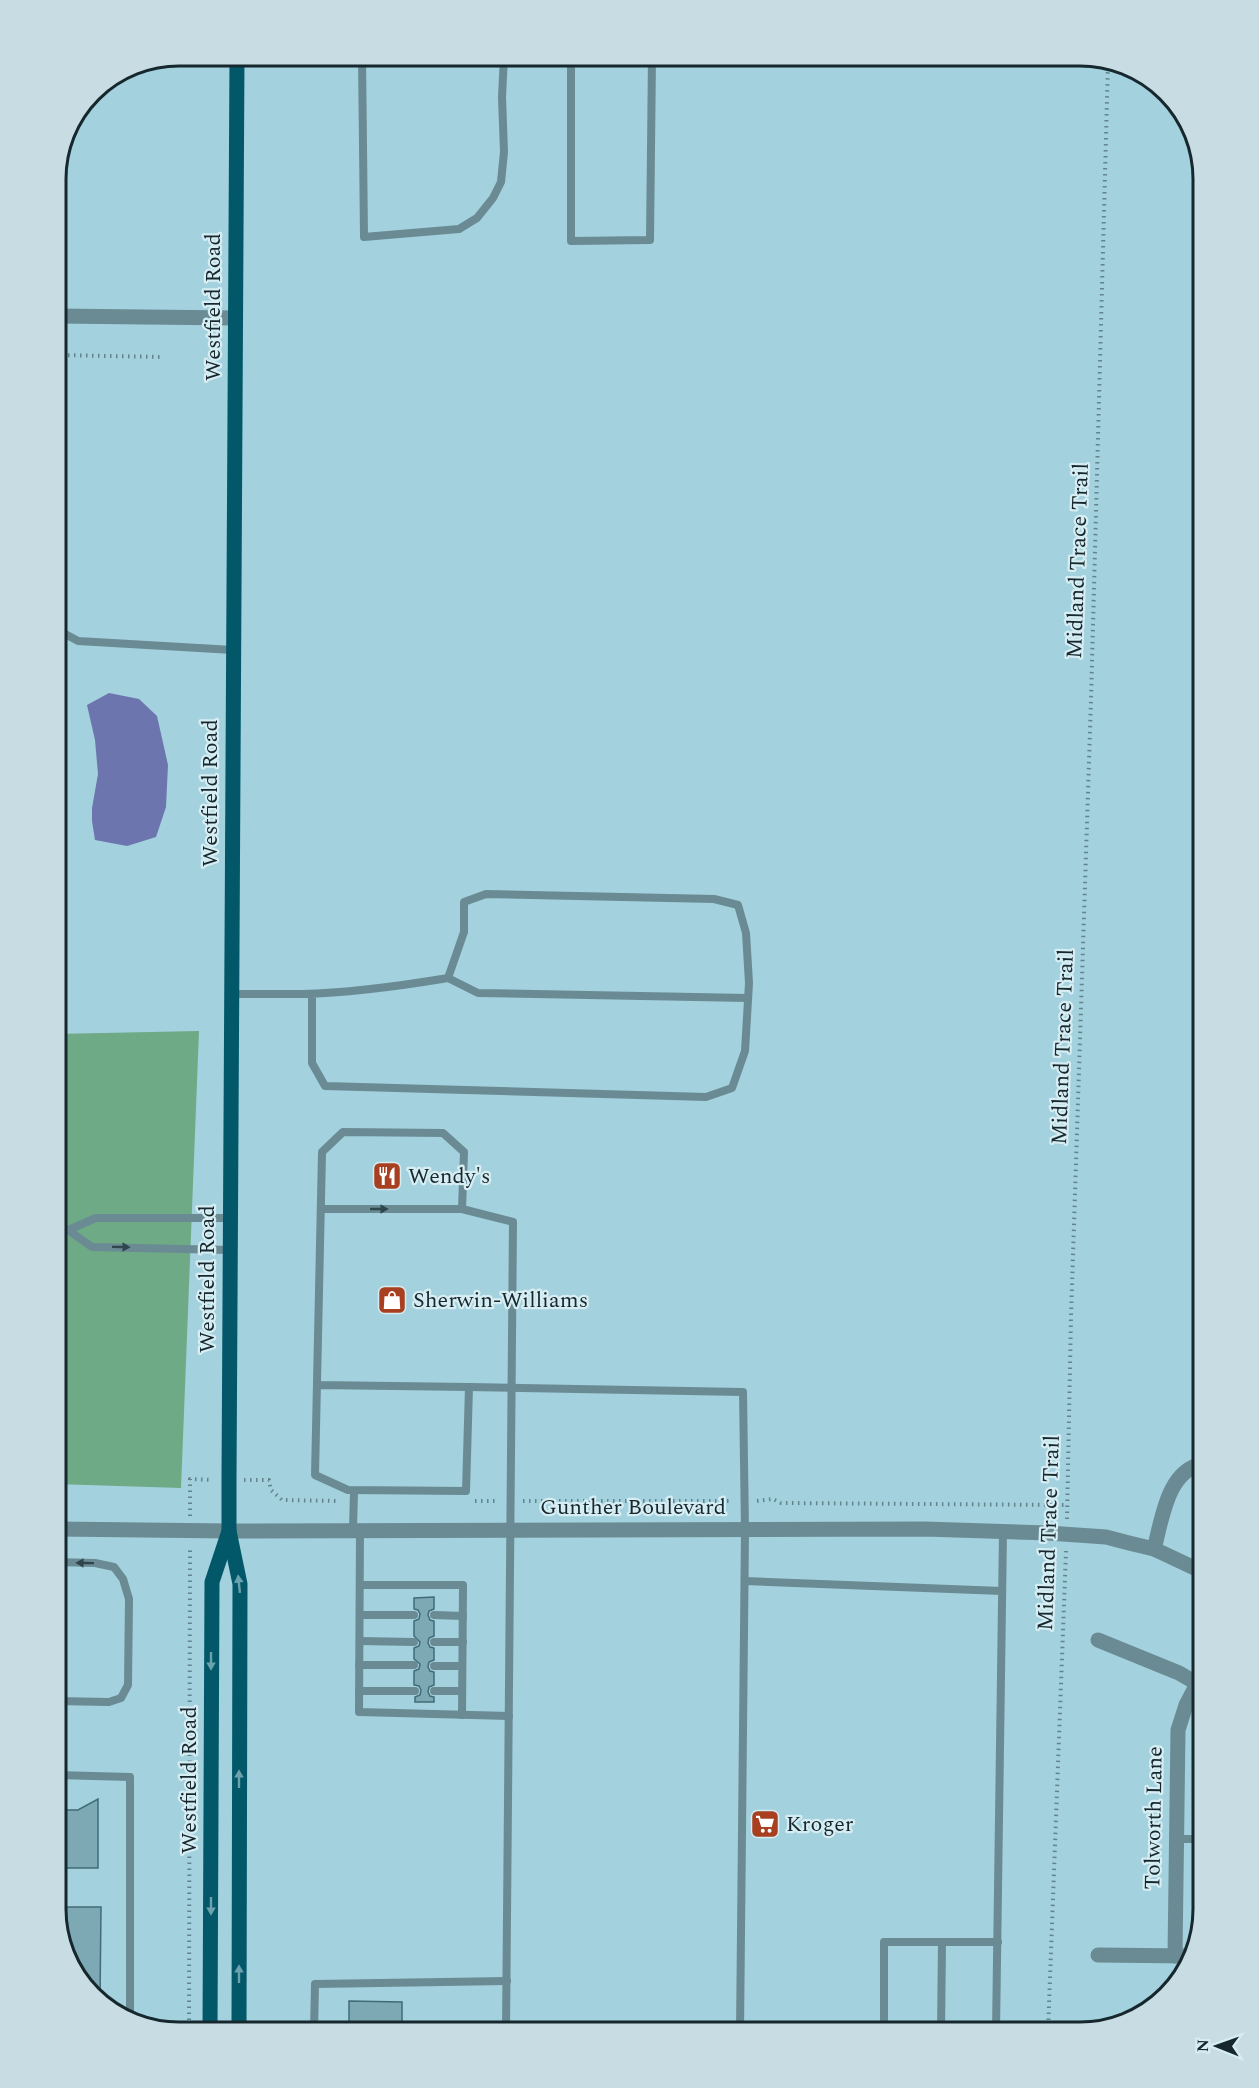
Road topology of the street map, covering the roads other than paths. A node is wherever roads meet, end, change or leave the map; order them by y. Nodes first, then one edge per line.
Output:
1 (237, 66) edge
2 (362, 66) edge
3 (504, 66) edge
4 (572, 66) edge
5 (652, 66) edge
6 (66, 316) edge
7 (235, 318) junction
8 (66, 634) edge
9 (233, 650) junction
10 (448, 978) junction
11 (231, 994) junction
12 (312, 994) junction
13 (748, 998) junction
14 (321, 1209) junction
15 (462, 1209) junction
16 (229, 1218) junction
17 (68, 1230) joint
18 (229, 1250) junction
19 (317, 1385) junction
20 (469, 1387) junction
21 (512, 1388) junction
22 (1193, 1467) edge
23 (354, 1491) junction
24 (66, 1529) edge
25 (357, 1530) junction
26 (510, 1530) junction
27 (745, 1530) junction
28 (229, 1531) junction
29 (1003, 1532) junction
30 (1154, 1550) junction
31 (66, 1562) edge
32 (1193, 1568) edge
33 (745, 1581) junction
34 (360, 1585) junction
35 (1002, 1590) junction
36 (360, 1615) junction
37 (414, 1615) dead end
38 (434, 1615) dead end
39 (463, 1616) junction
40 (1098, 1640) dead end
41 (360, 1641) junction
42 (414, 1642) dead end
43 (434, 1642) dead end
44 (463, 1642) junction
45 (359, 1665) junction
46 (414, 1665) dead end
47 (462, 1665) junction
48 (434, 1666) dead end
49 (1193, 1681) edge
50 (359, 1691) junction
51 (414, 1691) dead end
52 (434, 1691) dead end
53 (462, 1691) junction
54 (1193, 1696) edge
55 (66, 1701) edge
56 (462, 1715) junction
57 (509, 1716) junction
58 (66, 1775) edge
59 (1177, 1839) junction
60 (1193, 1839) edge
61 (942, 1942) junction
62 (998, 1942) junction
63 (1098, 1955) dead end
64 (1182, 1956) edge
65 (507, 1981) junction
66 (130, 2010) edge
67 (210, 2022) edge
68 (239, 2022) edge
69 (314, 2022) edge
70 (506, 2022) edge
71 (741, 2022) edge
72 (884, 2022) edge
73 (941, 2022) edge
74 (996, 2022) edge

1 - 7 main road, Westfield Road
2 - 3 lane
4 - 5 lane
6 - 7 street
7 - 9 main road, Westfield Road
8 - 9 lane
9 - 11 main road, Westfield Road
10 - 12 lane
10 - 13 lane
10 - 13 lane
11 - 12 lane
11 - 16 main road, Westfield Road
12 - 13 lane
14 -> 15 lane
14 - 15 lane
14 - 19 lane
15 - 21 lane
16 - 17 lane
16 - 18 main road, Westfield Road
17 -> 18 lane
18 - 28 main road, Westfield Road
19 - 20 lane
19 - 23 lane
20 - 21 lane
20 - 23 lane
21 - 26 lane
21 - 27 lane
22 - 30 street
23 - 25 lane
24 - 28 street, Gunther Boulevard
25 - 26 street, Gunther Boulevard
25 - 28 street, Gunther Boulevard
25 - 34 lane
26 - 27 street, Gunther Boulevard
26 - 57 lane
27 - 29 street, Gunther Boulevard
27 - 33 lane
28 -> 67 main road, Westfield Road
68 -> 28 main road, Westfield Road
29 - 30 street, Gunther Boulevard
29 - 35 lane
30 - 32 street, Gunther Boulevard
55 -> 31 lane
33 - 35 lane
33 - 71 lane
34 - 36 lane
34 - 39 lane
35 - 62 lane
36 - 37 lane
36 - 41 lane
38 - 39 lane
39 - 44 lane
40 - 49 street
41 - 42 lane
41 - 45 lane
43 - 44 lane
44 - 47 lane
45 - 46 lane
45 - 50 lane
47 - 48 lane
47 - 53 lane
50 - 51 lane
50 - 56 lane
52 - 53 lane
53 - 56 lane
54 - 59 street, Tolworth Lane
56 - 57 lane
57 - 65 lane
58 - 66 lane
59 - 60 lane
59 - 64 street, Tolworth Lane
61 - 62 lane
61 - 72 lane
61 - 73 lane
62 - 74 lane
63 - 64 street
65 - 69 lane
65 - 70 lane

